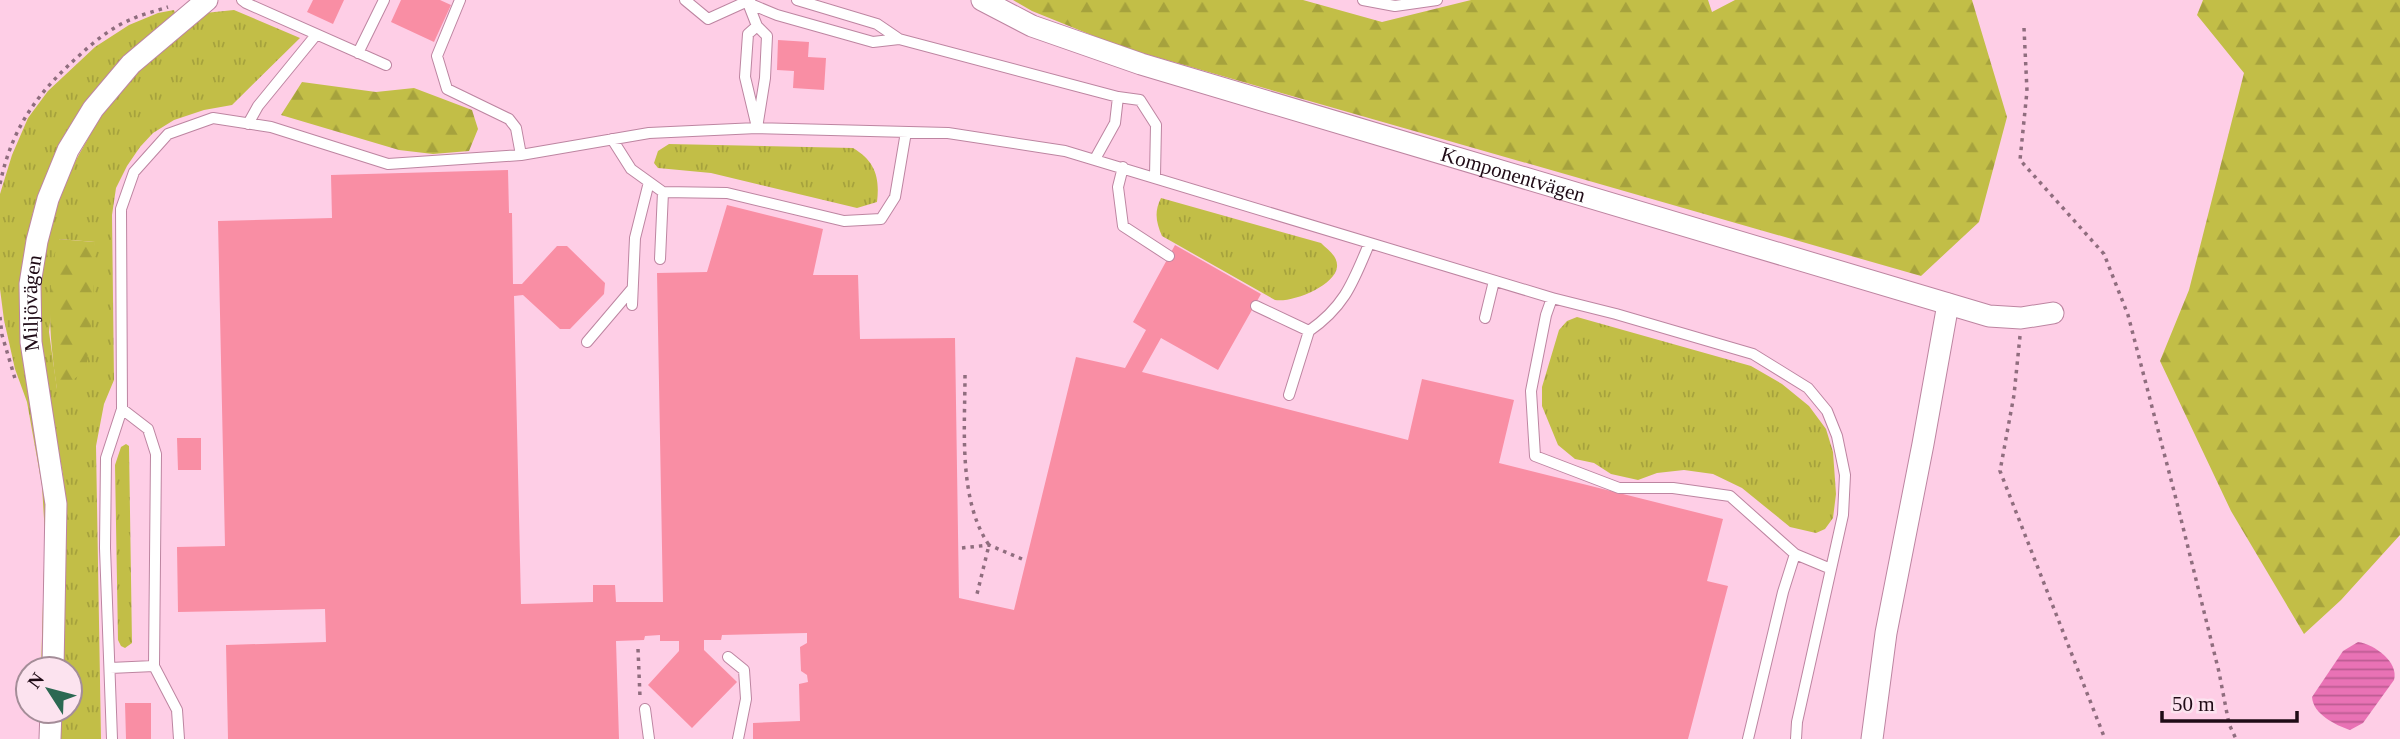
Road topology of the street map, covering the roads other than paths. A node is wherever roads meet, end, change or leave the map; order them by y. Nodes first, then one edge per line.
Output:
1 (207, 0) edge
2 (243, 0) edge
3 (384, 0) edge
4 (460, 0) edge
5 (685, 0) edge
6 (797, 0) edge
7 (982, 0) edge
8 (1363, 0) edge
9 (1437, 0) edge
10 (749, 1) edge
11 (757, 26) junction
12 (316, 35) junction
13 (899, 39) junction
14 (358, 53) junction
15 (386, 65) dead end
16 (1118, 97) junction
17 (248, 124) junction
18 (757, 128) junction
19 (906, 132) junction
20 (611, 139) junction
21 (521, 155) junction
22 (1096, 159) junction
23 (1123, 167) junction
24 (1155, 176) junction
25 (649, 182) junction
26 (663, 192) junction
27 (1369, 244) junction
28 (1169, 256) dead end
29 (660, 259) dead end
30 (1494, 281) junction
31 (632, 289) junction
32 (1552, 298) junction
33 (1948, 304) junction
34 (632, 305) dead end
35 (1255, 306) dead end
36 (2053, 313) dead end
37 (1485, 318) dead end
38 (1309, 331) junction
39 (587, 342) dead end
40 (1289, 395) dead end
41 (122, 409) junction
42 (1795, 554) junction
43 (1831, 569) junction
44 (53, 655) edge
45 (728, 657) dead end
46 (154, 666) junction
47 (110, 668) junction
48 (645, 709) road end
49 (112, 739) edge
50 (179, 739) edge
51 (649, 739) edge
52 (738, 739) edge
53 (1748, 739) edge
54 (1796, 739) edge
55 (1872, 739) edge

1 - 44 street, Miljövägen
2 - 12 lane
3 - 14 lane
4 - 21 lane
5 - 10 lane
6 - 13 lane
7 - 33 street, Komponentvägen
8 - 9 lane
10 - 11 lane
10 - 13 lane
11 - 18 lane
11 - 18 lane
12 - 14 lane
12 - 17 lane
13 - 16 lane
14 - 15 lane
16 - 22 lane
16 - 24 lane
17 - 21 lane
17 - 41 lane
18 - 19 lane
18 - 20 lane
19 - 22 lane
19 - 26 lane
20 - 21 lane
20 - 25 lane
22 - 23 lane
23 - 24 lane
23 - 28 lane
24 - 27 lane
25 - 26 lane
25 - 31 lane
26 - 29 lane
27 - 30 lane
27 - 38 lane
30 - 32 lane
30 - 37 lane
31 - 34 lane
31 - 39 lane
32 - 42 lane
32 - 43 lane
33 - 36 street, Komponentvägen
33 - 55 street
35 - 38 lane
38 - 40 lane
41 - 46 lane
41 - 47 lane
42 - 43 lane
42 - 53 lane
43 - 54 lane
45 - 52 lane
46 - 47 lane
46 - 50 lane
47 - 49 lane
48 - 51 lane

